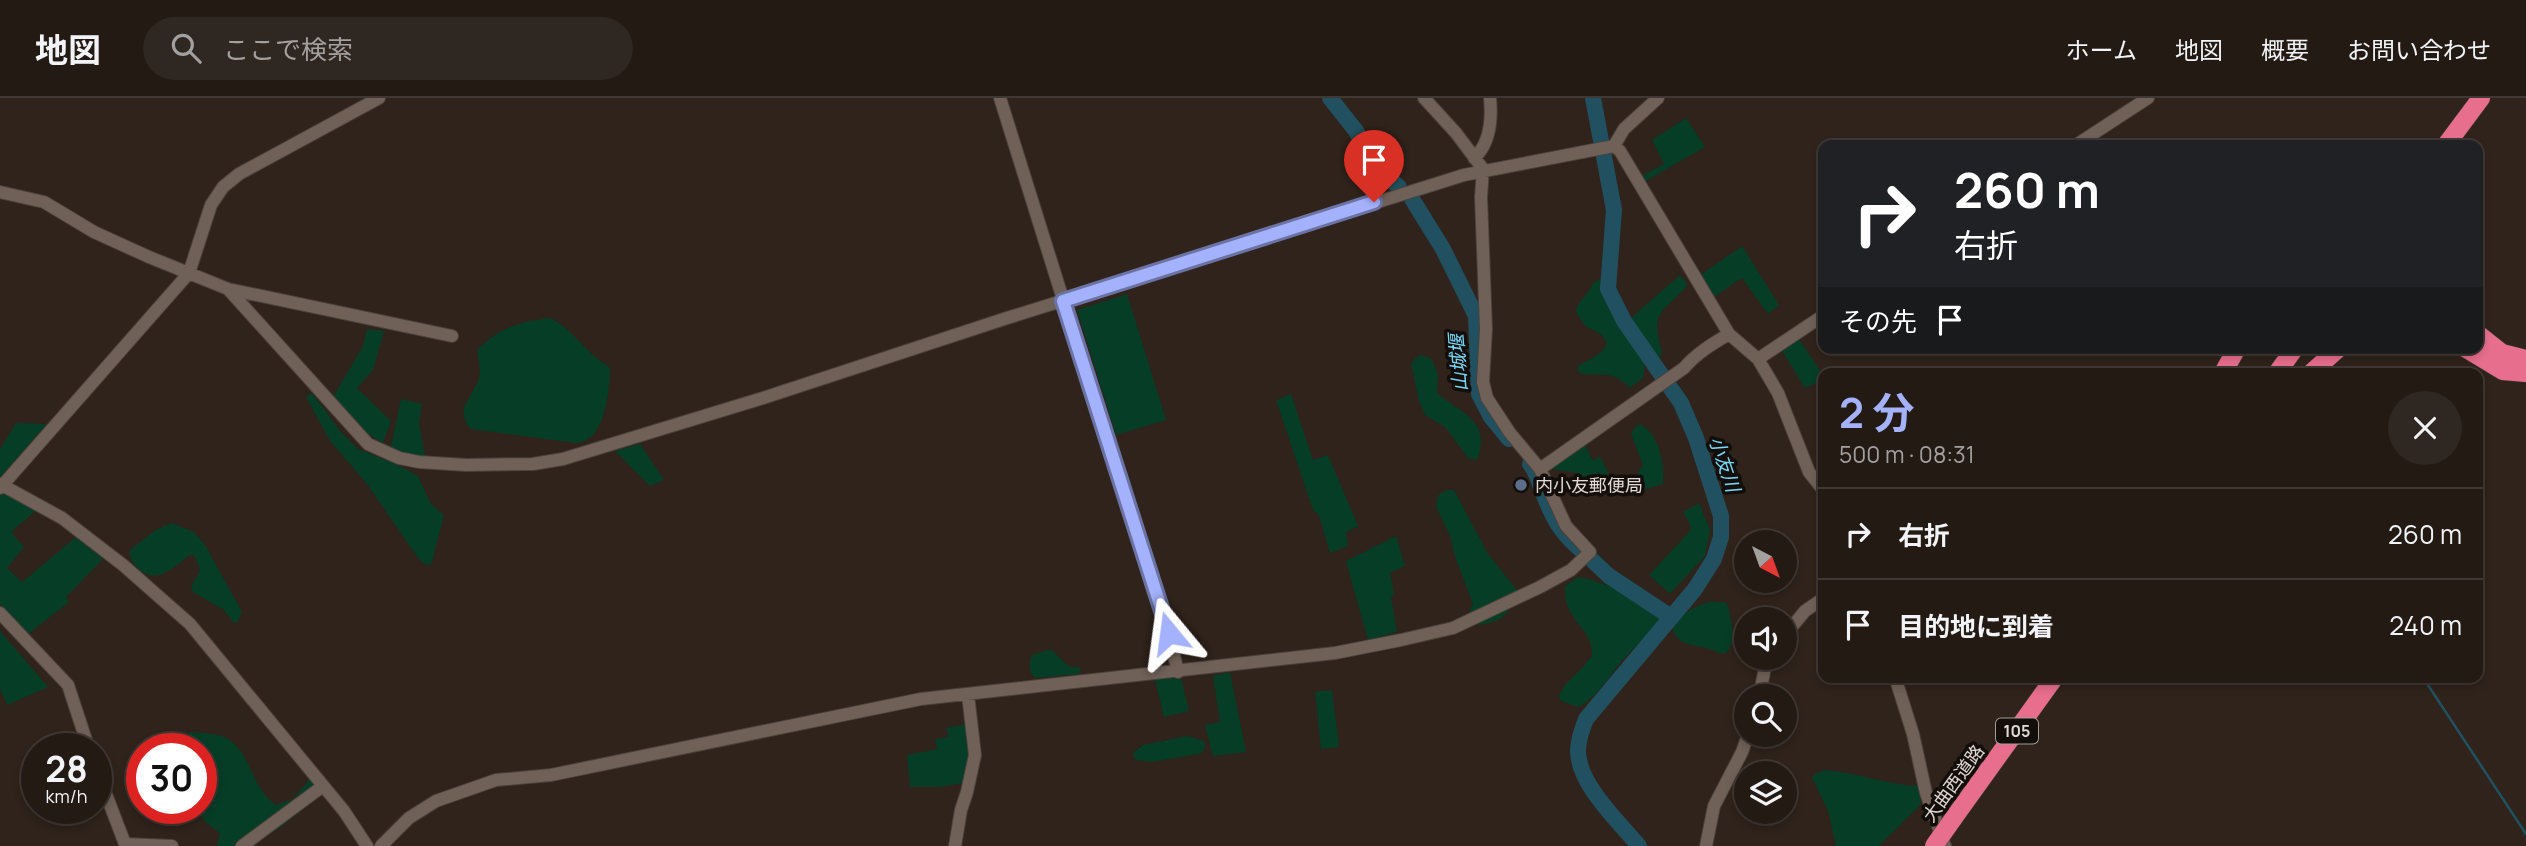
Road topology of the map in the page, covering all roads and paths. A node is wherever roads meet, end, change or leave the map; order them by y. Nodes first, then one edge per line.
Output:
1 (379, 98) edge
2 (1000, 98) edge
3 (1424, 98) edge
4 (1490, 98) edge
5 (1658, 98) edge
6 (2148, 98) edge
7 (2481, 98) edge
8 (2084, 140) edge
9 (2450, 140) edge
10 (1614, 146) junction
11 (1474, 158) junction
12 (1483, 169) junction
13 (0, 192) edge
14 (189, 273) junction
15 (228, 289) junction
16 (1063, 301) junction
17 (1818, 319) edge
18 (1730, 334) junction
19 (452, 336) dead end
20 (2483, 338) edge
21 (2332, 354) edge
22 (2475, 354) edge
23 (1758, 359) junction
24 (2526, 359) edge
25 (2317, 368) edge
26 (2526, 373) edge
27 (1540, 468) junction
28 (1818, 483) edge
29 (1, 486) edge
30 (1818, 602) edge
31 (0, 612) edge
32 (1797, 621) edge
33 (1178, 672) junction
34 (1897, 683) edge
35 (2039, 683) edge
36 (2052, 683) edge
37 (968, 695) junction
38 (84, 733) edge
39 (1744, 747) edge
40 (1978, 785) junction
41 (323, 786) junction
42 (112, 810) edge
43 (172, 846) edge
44 (242, 846) edge
45 (367, 846) edge
46 (381, 846) edge
47 (955, 846) edge
48 (1706, 846) edge
49 (1934, 846) edge
50 (1945, 846) edge

1 - 14 street
2 - 16 street
3 - 11 street
4 - 11 street
5 - 10 street
6 - 8 street
7 - 9 highway
10 - 12 street
10 - 18 street
11 - 12 street
12 - 16 street
12 - 27 street
13 - 14 street
14 - 15 street
14 - 29 street
15 - 16 street
15 - 19 street
16 - 33 street
17 - 23 street
18 - 23 street
18 - 27 street
20 - 24 highway
21 - 25 highway
22 - 26 highway
23 - 28 street
27 - 33 street
29 - 41 street
30 - 32 street
31 - 38 street
33 - 37 street
34 - 50 street
35 - 40 highway
36 - 40 highway, 大曲西道路 / 105
37 - 46 street
37 - 47 street
39 - 48 street
40 - 49 highway, 大曲西道路 / 105, bridge
41 - 44 street
41 - 45 street
42 - 43 street

